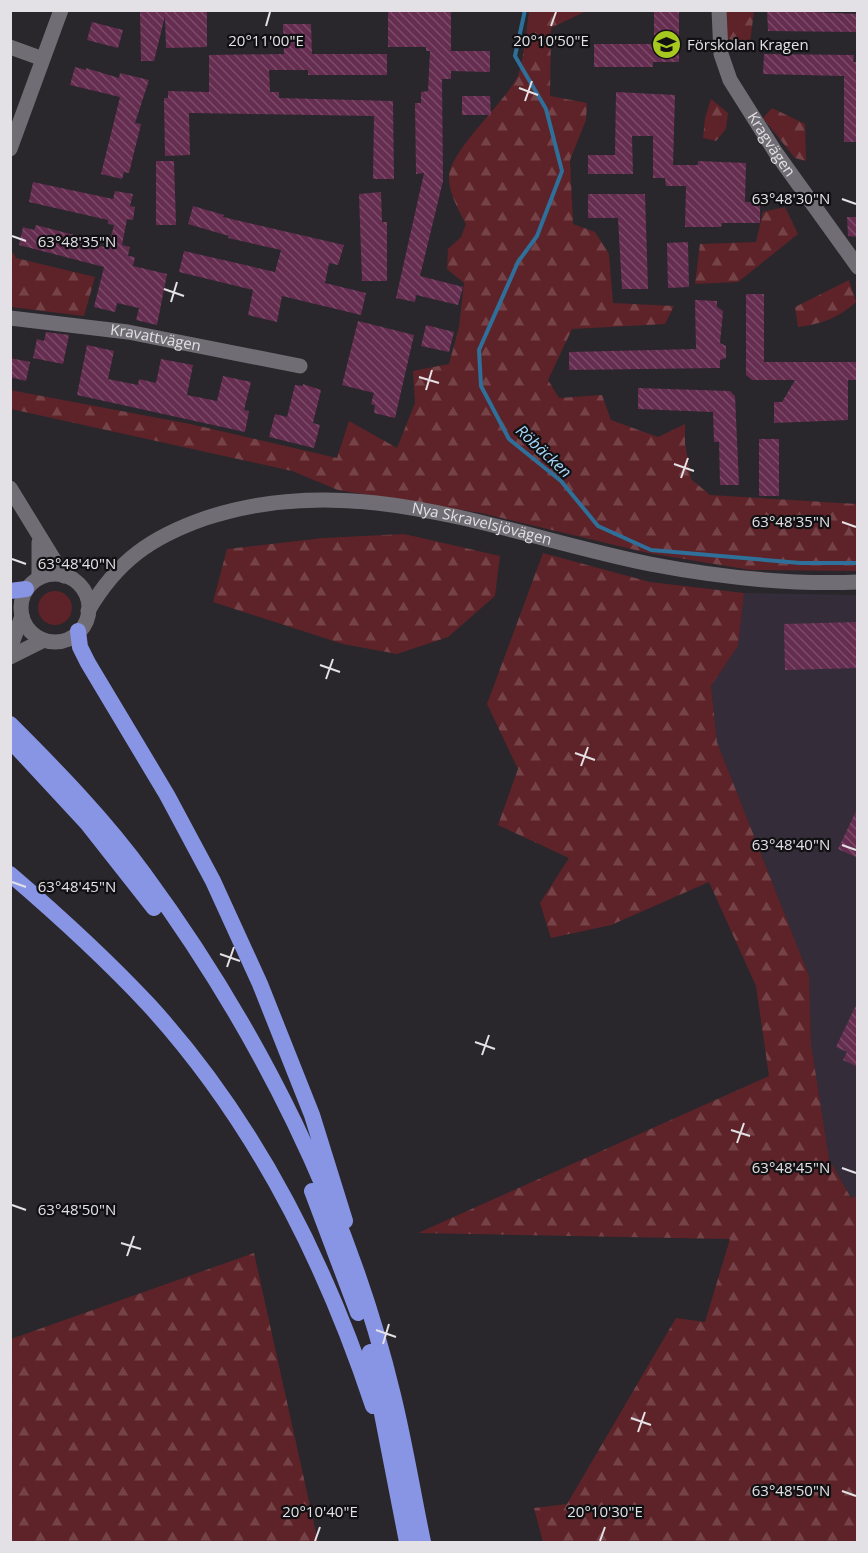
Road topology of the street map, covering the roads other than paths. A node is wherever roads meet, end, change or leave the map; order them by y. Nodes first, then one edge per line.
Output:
1 (61, 10) edge
2 (719, 10) edge
3 (10, 47) edge
4 (43, 58) junction
5 (10, 149) edge
6 (858, 267) edge
7 (10, 318) edge
8 (300, 366) dead end
9 (10, 488) edge
10 (38, 536) junction
11 (118, 567) junction
12 (39, 578) junction
13 (71, 579) junction
14 (858, 582) edge
15 (19, 590) edge
16 (88, 611) junction
17 (22, 616) junction
18 (78, 632) junction
19 (44, 640) junction
20 (10, 649) edge
21 (10, 657) edge
22 (10, 724) edge
23 (10, 740) edge
24 (10, 874) edge
25 (358, 1277) junction
26 (399, 1500) junction
27 (407, 1542) edge
28 (423, 1542) edge

1 - 4 main road
2 - 6 main road, Kragvägen
3 - 4 main road
4 - 5 main road
7 - 8 main road, Kravattvägen
9 - 10 main road
10 - 12 main road
10 - 13 main road
11 - 13 main road, Nya Skravelsjövägen
11 - 14 main road, Nya Skravelsjövägen
11 - 16 main road, Nya Skravelsjövägen
12 - 13 main road
12 - 15 main road
13 - 16 main road
15 - 17 main road
16 - 18 main road
17 - 19 main road
17 - 20 main road
18 - 19 main road
18 - 25 highway
19 - 21 main road
22 - 25 highway
23 - 26 highway
24 - 26 highway
25 - 28 highway
26 - 27 highway

